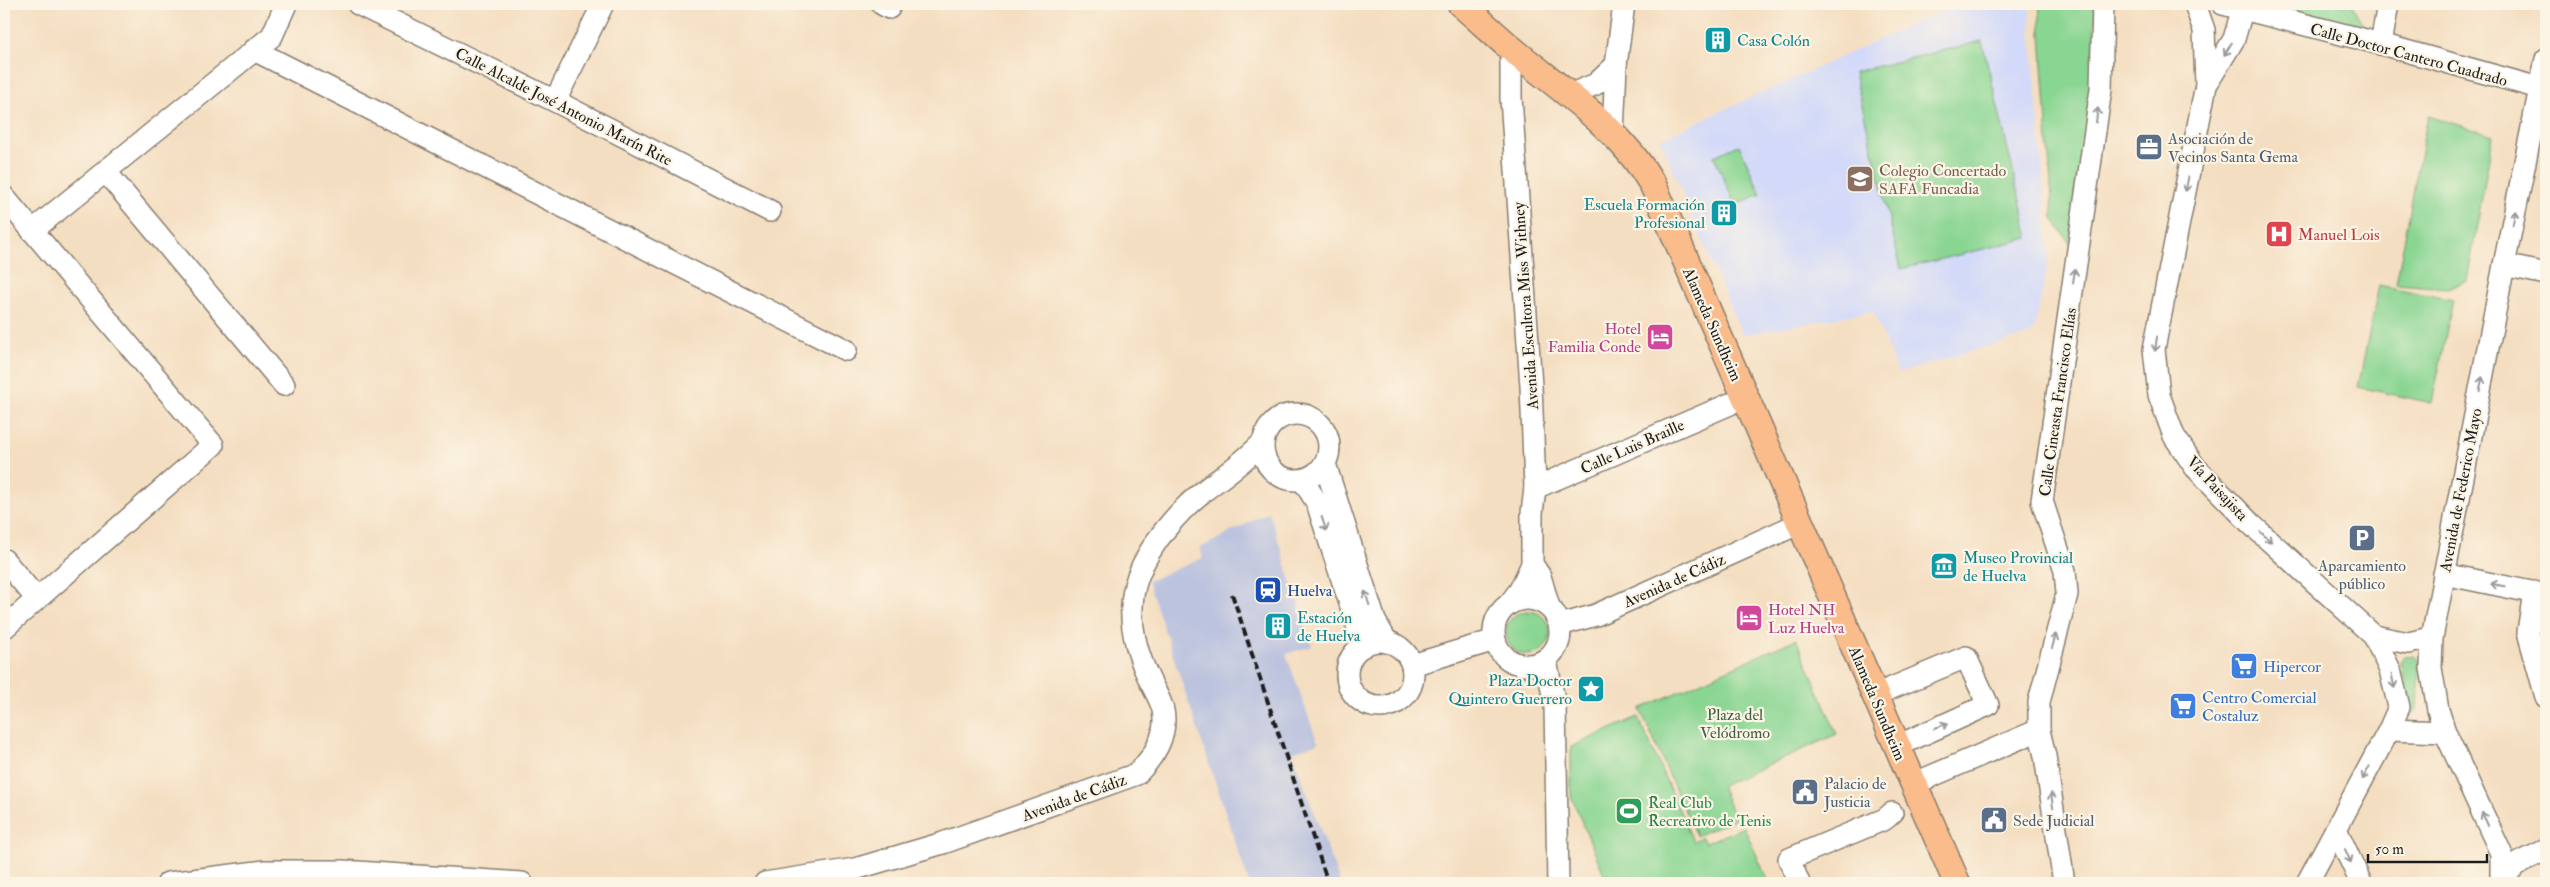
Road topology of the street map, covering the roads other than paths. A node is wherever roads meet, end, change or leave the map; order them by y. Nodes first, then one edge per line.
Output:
1 (286, 4) edge
2 (358, 4) edge
3 (603, 4) edge
4 (1461, 4) edge
5 (1624, 4) edge
6 (2104, 4) edge
7 (2195, 4) edge
8 (2280, 4) edge
9 (2388, 4) edge
10 (2236, 6) edge
11 (2291, 22) junction
12 (2381, 44) junction
13 (1511, 48) junction
14 (254, 50) junction
15 (2546, 59) edge
16 (1616, 65) junction
17 (2206, 85) junction
18 (2544, 89) edge
19 (1569, 95) junction
20 (556, 101) junction
21 (1613, 134) junction
22 (104, 171) junction
23 (4, 197) edge
24 (770, 210) dead end
25 (32, 231) junction
26 (2504, 265) junction
27 (2546, 274) edge
28 (846, 350) dead end
29 (284, 384) dead end
30 (1730, 404) junction
31 (1262, 442) junction
32 (1325, 464) junction
33 (1273, 472) junction
34 (1224, 477) junction
35 (1303, 480) junction
36 (1535, 488) junction
37 (1793, 526) junction
38 (4, 560) edge
39 (1532, 564) junction
40 (2444, 574) junction
41 (2540, 593) edge
42 (37, 599) junction
43 (1510, 603) junction
44 (1549, 606) junction
45 (1560, 625) junction
46 (4, 628) edge
47 (2374, 636) junction
48 (2432, 638) junction
49 (1495, 640) junction
50 (1387, 642) junction
51 (1364, 646) junction
52 (1546, 661) junction
53 (1412, 665) junction
54 (2545, 691) edge
55 (1875, 696) junction
56 (2039, 730) junction
57 (2389, 730) junction
58 (2445, 732) junction
59 (1896, 746) junction
60 (1913, 784) junction
61 (1892, 813) dead end
62 (2336, 829) junction
63 (2546, 850) edge
64 (168, 883) edge
65 (522, 883) edge
66 (765, 883) edge
67 (1558, 883) edge
68 (1799, 883) edge
69 (1941, 883) edge
70 (1957, 883) edge
71 (2064, 883) edge
72 (2307, 883) edge
73 (2361, 883) edge
74 (2501, 883) edge

1 - 14 street
2 - 20 street, Calle Alcalde José Antonio Marín Rite
3 - 20 street
4 - 13 main road, Alameda Sundheim
5 - 16 street
56 -> 6 street, Calle Cineasta Francisco Elías
7 - 17 street
8 - 11 street
9 - 12 street
10 - 11 street, Calle Doctor Cantero Cuadrado
10 -> 17 street
11 - 12 street, Calle Doctor Cantero Cuadrado
12 - 18 street, Calle Doctor Cantero Cuadrado
13 - 19 main road, Alameda Sundheim
13 - 36 street, Avenida Escultora Miss Withney
14 - 22 street
14 - 28 street
15 - 18 street, Avenida de Federico Mayo
16 - 19 street
16 - 21 street
17 -> 47 street, Vía Paisajista
26 -> 18 street, Avenida de Federico Mayo
19 - 21 main road, Alameda Sundheim
20 - 24 street, Calle Alcalde José Antonio Marín Rite
21 - 30 main road, Alameda Sundheim
21 - 37 main road, Alameda Sundheim
22 - 25 street
22 - 29 street
23 - 25 street
25 - 42 street
26 - 27 street
40 -> 26 street, Avenida de Federico Mayo
30 - 36 street, Calle Luis Braille
30 - 37 main road, Alameda Sundheim
31 - 32 street
31 - 33 street
31 - 34 street, Avenida de Cádiz
32 - 35 street
50 -> 32 street
33 - 34 street, Avenida de Cádiz
33 - 35 street
34 - 66 street, Avenida de Cádiz
35 -> 51 street
36 - 39 street, Avenida Escultora Miss Withney
37 - 45 street, Avenida de Cádiz
37 - 55 main road, Alameda Sundheim
37 - 69 main road, Alameda Sundheim
38 - 42 street
39 - 43 street, Avenida Escultora Miss Withney
39 - 44 street, Avenida Escultora Miss Withney
41 -> 40 street
40 - 48 street, Avenida de Federico Mayo
41 - 54 street
42 - 46 street
43 - 44 street
43 - 49 street
44 - 45 street
45 - 52 street
47 - 48 street
47 -> 57 street, Vía Paisajista
48 - 58 street, Avenida de Federico Mayo
49 - 52 street
49 - 53 street
50 - 51 street
50 - 53 street
51 - 53 street
52 - 67 street
55 - 59 main road, Alameda Sundheim
59 -> 55 street
56 - 60 street
71 -> 56 street, Calle Cineasta Francisco Elías
57 - 58 street
57 -> 62 street, Vía Paisajista
74 -> 58 street, Avenida de Federico Mayo
59 - 60 main road, Alameda Sundheim
60 - 70 main road, Alameda Sundheim
61 - 68 street
62 - 72 street, Vía Paisajista
62 -> 73 street
63 - 74 street
64 - 65 street

